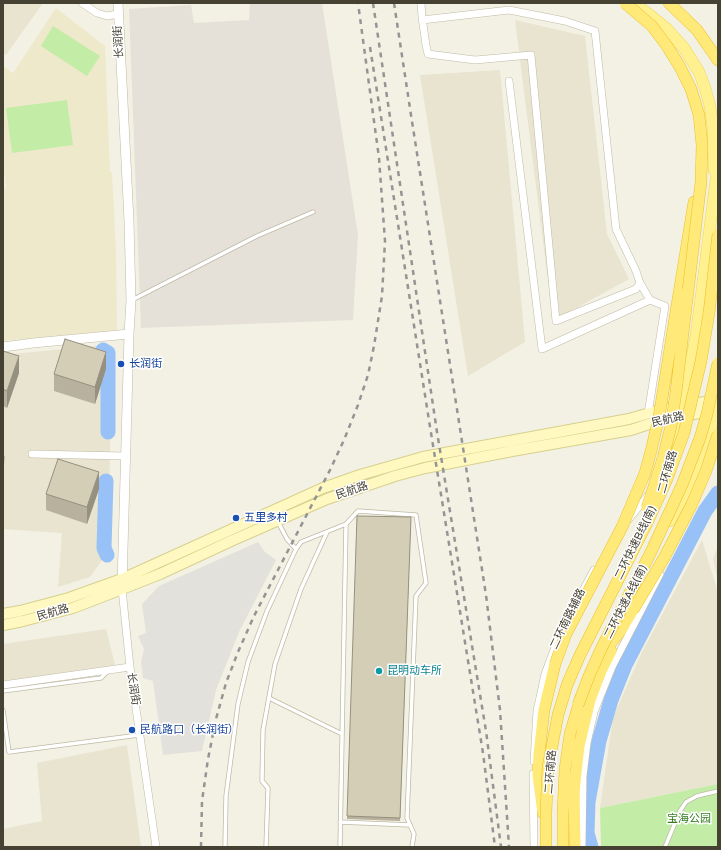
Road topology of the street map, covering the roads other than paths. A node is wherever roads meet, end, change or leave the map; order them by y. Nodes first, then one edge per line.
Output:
1 (82, 3) edge
2 (118, 3) edge
3 (421, 3) edge
4 (621, 3) edge
5 (625, 3) edge
6 (632, 3) edge
7 (669, 3) edge
8 (118, 14) junction
9 (422, 20) junction
10 (667, 29) junction
11 (718, 60) edge
12 (509, 81) dead end
13 (701, 129) junction
14 (718, 164) edge
15 (313, 212) dead end
16 (710, 221) junction
17 (718, 234) edge
18 (640, 283) junction
19 (131, 300) junction
20 (650, 300) junction
21 (129, 334) junction
22 (3, 347) edge
23 (718, 363) edge
24 (718, 405) edge
25 (682, 411) junction
26 (648, 414) junction
27 (718, 434) edge
28 (32, 454) dead end
29 (125, 456) junction
30 (277, 521) junction
31 (346, 524) junction
32 (327, 532) junction
33 (296, 549) junction
34 (122, 584) junction
35 (633, 610) junction
36 (3, 614) edge
37 (3, 625) edge
38 (130, 667) junction
39 (108, 670) junction
40 (567, 684) junction
41 (3, 685) edge
42 (3, 691) edge
43 (269, 698) junction
44 (578, 705) junction
45 (3, 710) edge
46 (342, 734) junction
47 (139, 735) junction
48 (564, 789) junction
49 (718, 791) edge
50 (340, 822) junction
51 (410, 825) junction
52 (156, 847) edge
53 (225, 847) edge
54 (266, 847) edge
55 (340, 847) edge
56 (412, 847) edge
57 (534, 847) edge
58 (547, 847) edge
59 (562, 847) edge
60 (570, 847) edge
61 (575, 847) edge
62 (582, 847) edge
63 (665, 847) edge

1 - 8 street
2 - 8 street, 长润街
3 - 9 street
4 - 10 street
5 - 13 highway, bridge
6 - 10 main road
7 - 11 highway
8 - 19 street, 长润街
9 - 18 street
9 - 18 street
10 - 16 main road
12 - 20 street
13 - 40 highway, bridge
13 - 58 highway, bridge
14 - 16 main road
15 - 19 lane
16 - 25 main road, 二环南路
17 - 40 highway, 二环快速B线(南), bridge
18 - 20 street
19 - 21 street, 长润街
20 - 26 street
21 - 22 street
21 - 29 street, 长润街
23 - 44 highway, 二环快速A线(南), bridge
24 - 25 main road, 民航路
24 - 59 main road, 二环南路
24 - 62 street
25 - 26 main road, 民航路
25 - 30 main road, 民航路
25 - 57 street, 二环南路辅路
25 - 58 main road, 二环南路
26 - 34 main road, 民航路
27 - 35 highway, bridge
28 - 29 street
29 - 34 street, 长润街
30 - 33 lane
30 - 34 main road, 民航路
31 - 32 lane
31 - 46 lane
31 - 51 lane
32 - 33 lane
32 - 43 lane
33 - 53 lane
34 - 36 main road, 民航路
34 - 37 main road, 民航路
34 - 38 street, 长润街
35 - 44 highway, bridge
35 - 61 highway
38 - 39 street
38 - 47 street, 长润街
39 - 41 street
39 - 42 lane
40 - 58 highway, 二环快速B线(南), bridge
43 - 46 lane
43 - 54 lane
44 - 48 highway, 二环快速A线(南)
45 - 47 lane
46 - 50 lane
47 - 52 street, 长润街
48 - 59 highway, 二环快速A线(南)
48 - 60 highway
49 - 63 lane
50 - 51 lane
50 - 55 lane
51 - 56 lane

